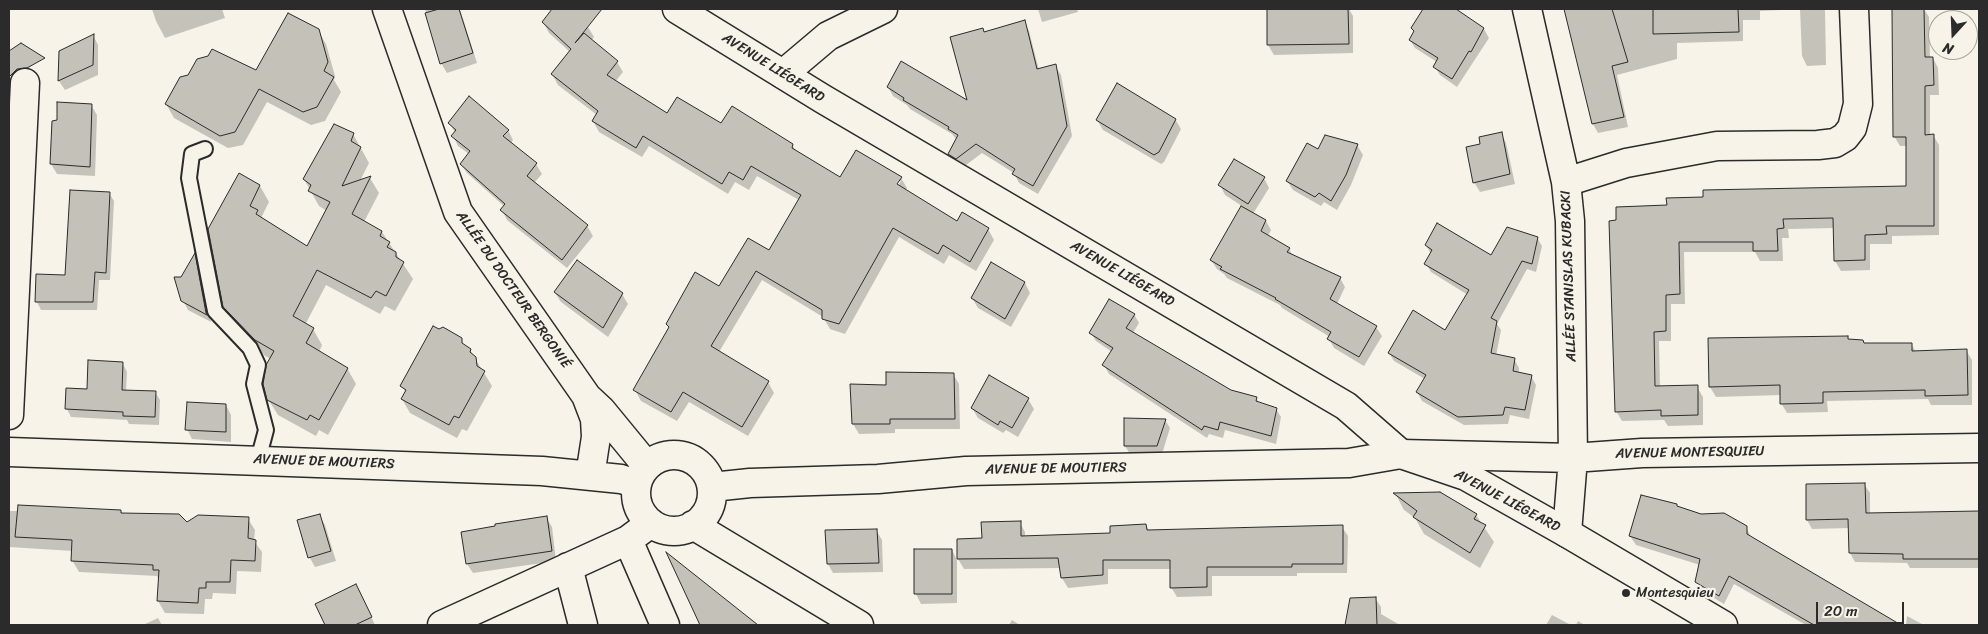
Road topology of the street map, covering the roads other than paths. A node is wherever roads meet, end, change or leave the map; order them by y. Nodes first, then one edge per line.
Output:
1 (387, 9) edge
2 (677, 9) edge
3 (883, 9) edge
4 (1527, 9) edge
5 (1854, 9) edge
6 (782, 74) junction
7 (25, 83) dead end
8 (205, 149) dead end
9 (1566, 182) junction
10 (587, 397) junction
11 (9, 415) edge
12 (1979, 448) edge
13 (9, 452) edge
14 (1401, 454) junction
15 (1573, 458) junction
16 (258, 460) junction
17 (642, 475) junction
18 (590, 476) junction
19 (712, 487) junction
20 (651, 523) junction
21 (693, 525) junction
22 (1567, 532) junction
23 (628, 540) junction
24 (568, 567) junction
25 (442, 625) edge
26 (583, 625) edge
27 (665, 625) edge
28 (859, 625) edge
29 (1723, 625) edge

1 - 10 street, ALLÉE DU DOCTEUR BERGONIÉ
2 - 6 street, AVENUE LIÉGEARD
3 - 6 street
4 - 9 street, ALLÉE STANISLAS KUBACKI
5 - 9 street
6 - 14 street, AVENUE LIÉGEARD
7 - 11 street
8 - 16 lane
9 - 15 street, ALLÉE STANISLAS KUBACKI
10 - 17 street, ALLÉE DU DOCTEUR BERGONIÉ
10 - 18 street, ALLÉE DU DOCTEUR BERGONIÉ
12 - 15 street, AVENUE MONTESQUIEU
13 - 16 street, AVENUE DE MOUTIERS
14 - 15 street, AVENUE MONTESQUIEU
14 - 19 street, AVENUE DE MOUTIERS
14 - 22 street, AVENUE LIÉGEARD
15 - 22 street, AVENUE LIÉGEARD
16 - 18 street, AVENUE DE MOUTIERS
17 - 18 street, AVENUE DE MOUTIERS
17 - 19 street
17 - 20 street
19 - 21 street
20 - 21 street
20 - 23 street
21 - 28 street
22 - 29 street, AVENUE LIÉGEARD
23 - 24 street
23 - 27 street
24 - 25 street
24 - 26 street

